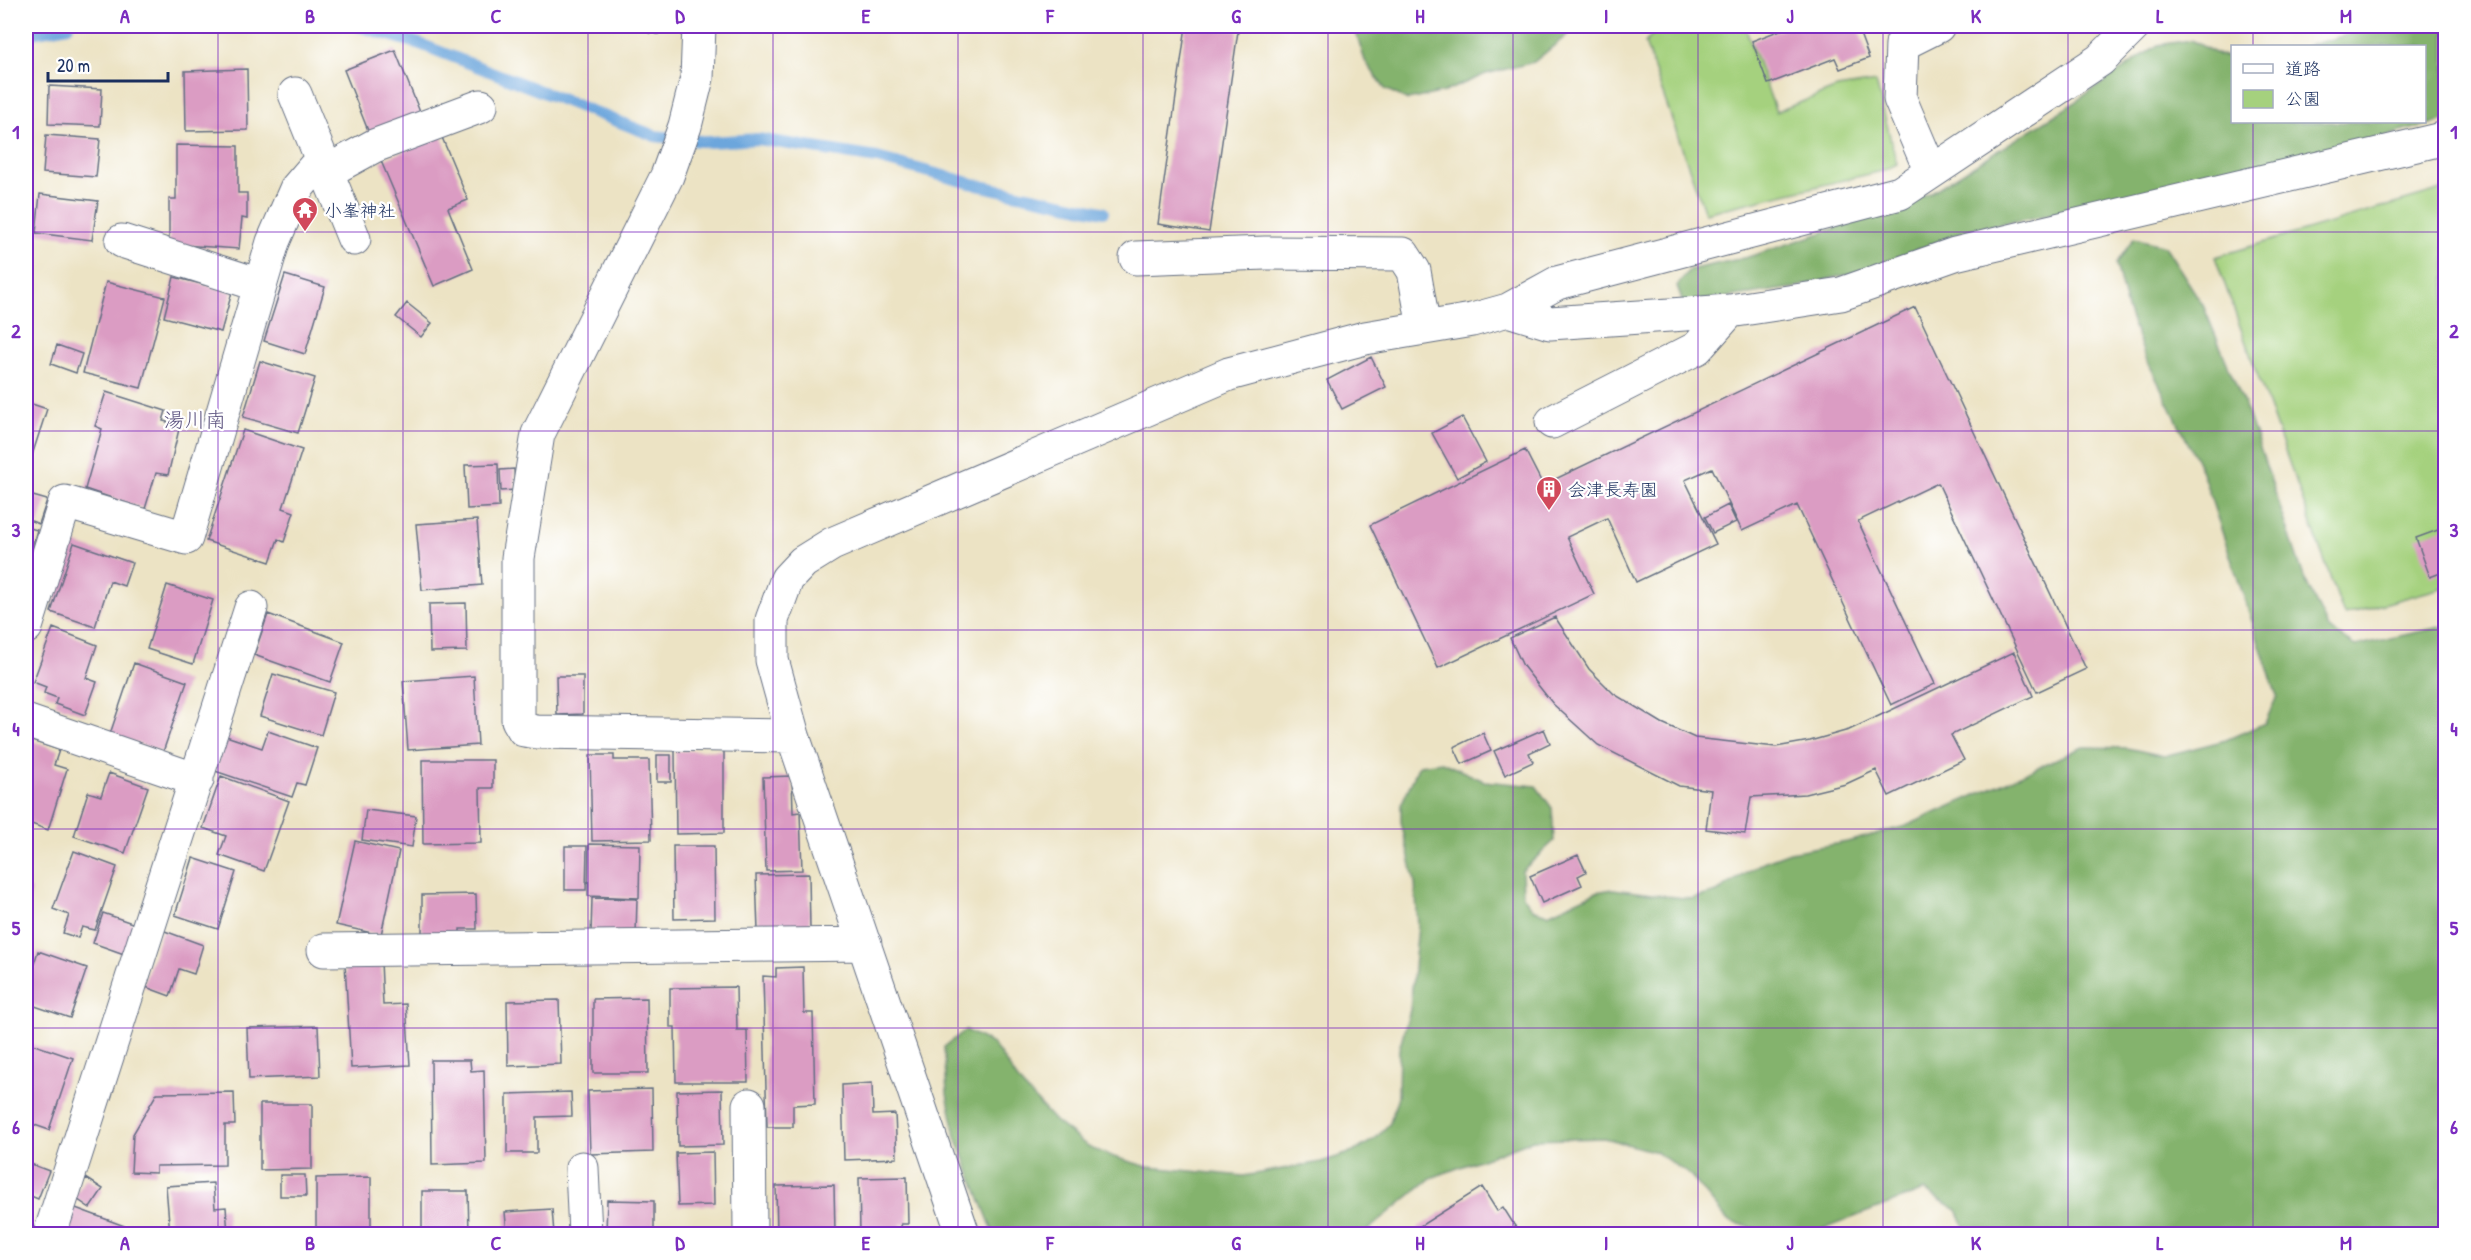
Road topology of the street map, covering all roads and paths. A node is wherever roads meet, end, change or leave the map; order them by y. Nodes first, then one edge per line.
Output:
1 (699, 26) edge
2 (1938, 26) edge
3 (2134, 26) edge
4 (295, 94) dead end
5 (481, 106) dead end
6 (2445, 138) edge
7 (326, 167) junction
8 (1931, 172) junction
9 (354, 239) dead end
10 (122, 240) dead end
11 (1136, 258) dead end
12 (260, 285) junction
13 (1508, 310) junction
14 (1730, 310) junction
15 (1424, 328) junction
16 (1552, 422) dead end
17 (251, 608) dead end
18 (26, 627) edge
19 (26, 721) edge
20 (793, 736) junction
21 (196, 780) junction
22 (865, 944) junction
23 (324, 950) dead end
24 (749, 1105) dead end
25 (582, 1168) dead end
26 (50, 1234) edge
27 (585, 1234) edge
28 (750, 1234) edge
29 (963, 1234) edge

1 - 20 street
2 - 8 street
3 - 8 street
4 - 7 street
5 - 7 street
6 - 14 street
7 - 9 street
7 - 12 street
8 - 13 street
10 - 12 street
11 - 15 street
12 - 18 street
13 - 14 street
13 - 15 street
14 - 16 street
15 - 20 street
17 - 21 street
19 - 21 street
20 - 22 street
21 - 26 street
22 - 23 street
22 - 29 street
24 - 28 street
25 - 27 street

